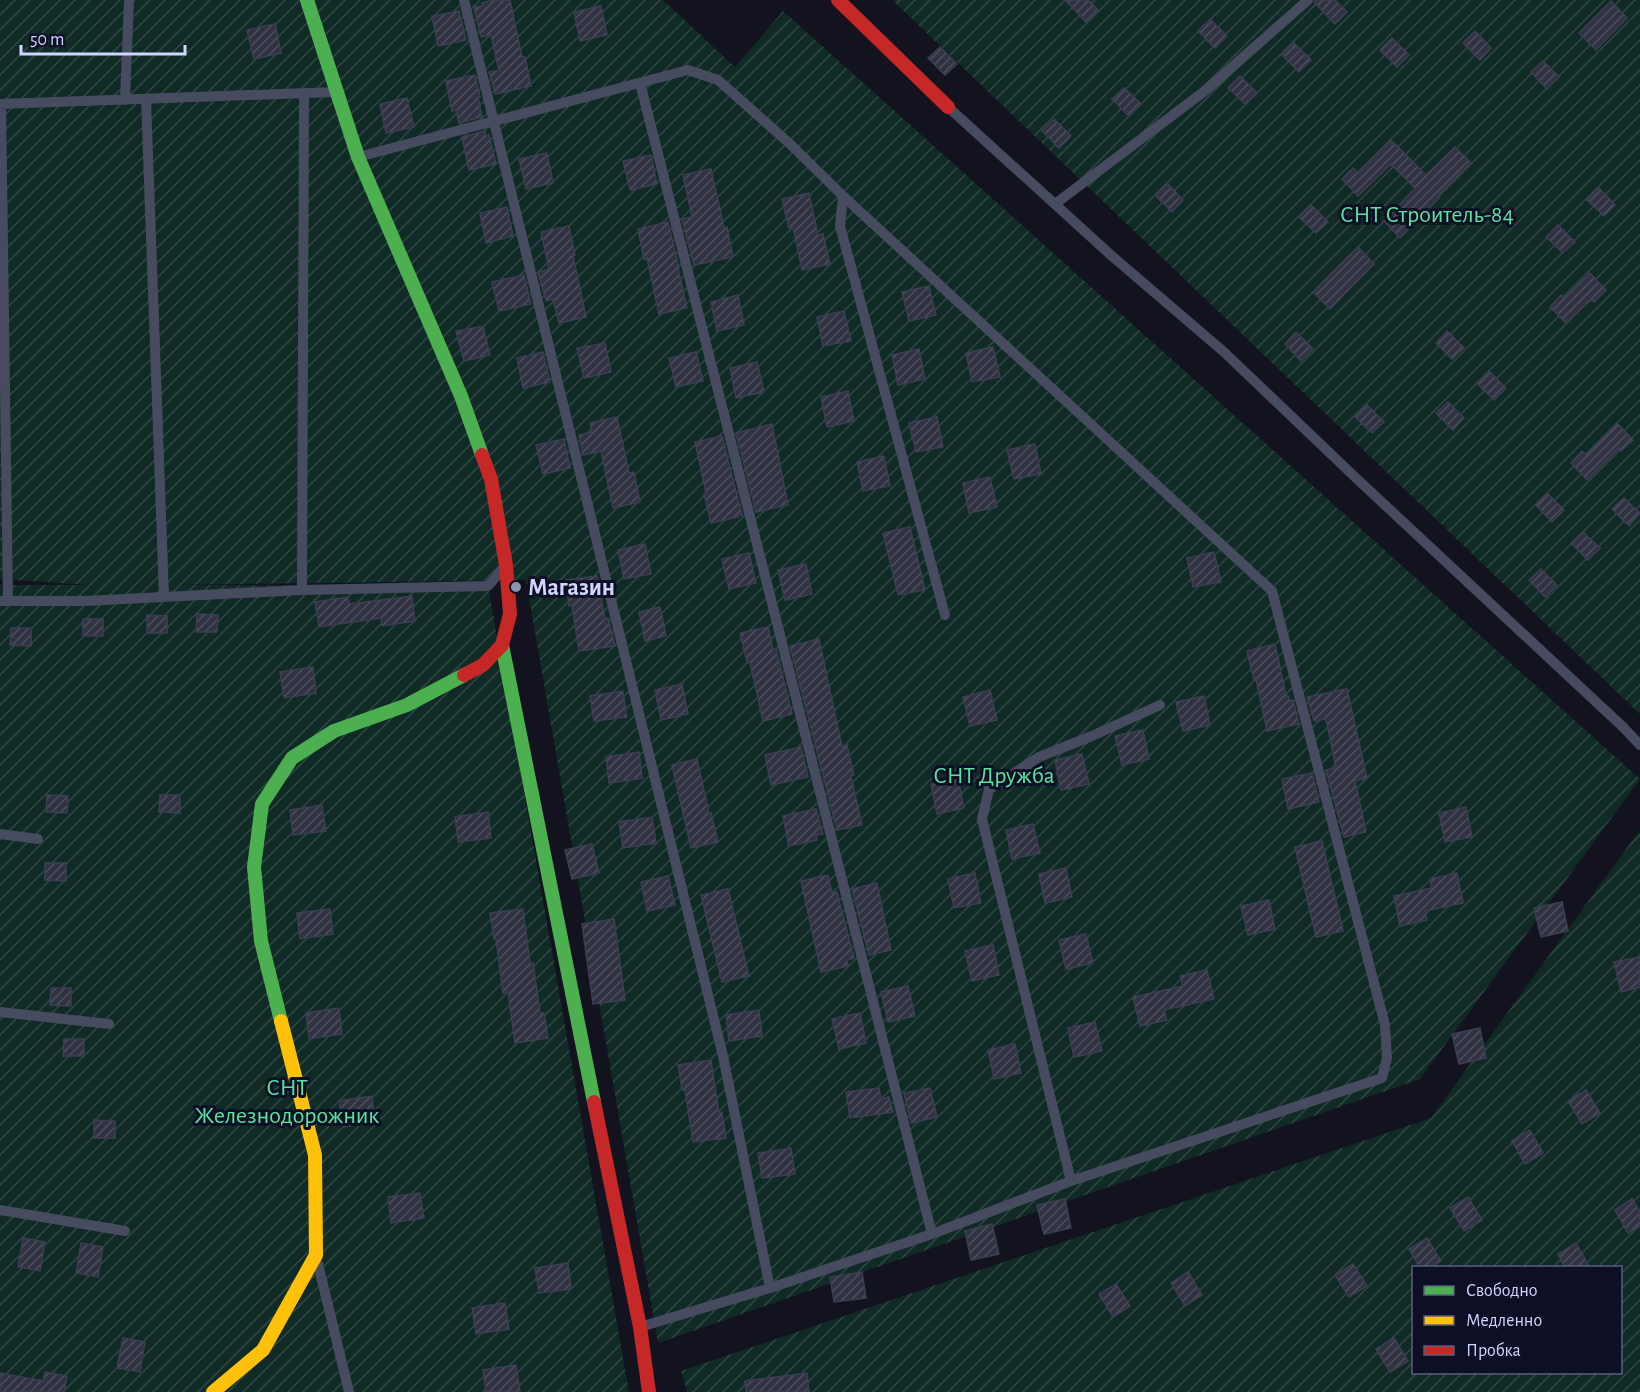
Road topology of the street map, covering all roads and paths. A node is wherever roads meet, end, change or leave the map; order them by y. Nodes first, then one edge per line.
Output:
1 (129, 0) edge
2 (307, 0) edge
3 (464, 0) edge
4 (838, 0) edge
5 (1308, 0) edge
6 (640, 83) junction
7 (336, 92) junction
8 (304, 94) junction
9 (146, 99) junction
10 (125, 100) junction
11 (1, 104) edge
12 (948, 107) joint
13 (495, 121) junction
14 (358, 157) junction
15 (843, 196) junction
16 (1055, 204) junction
17 (506, 565) junction
18 (302, 590) junction
19 (164, 597) junction
20 (4, 601) edge
21 (945, 615) dead end
22 (502, 645) junction
23 (1160, 705) dead end
24 (1640, 745) edge
25 (0, 834) edge
26 (38, 839) dead end
27 (0, 1012) edge
28 (109, 1024) dead end
29 (1071, 1181) junction
30 (0, 1210) edge
31 (125, 1231) dead end
32 (932, 1234) junction
33 (316, 1256) junction
34 (770, 1288) junction
35 (640, 1327) junction
36 (213, 1392) edge
37 (349, 1392) edge
38 (649, 1392) edge

1 - 10 lane
2 - 7 street
3 - 13 lane
4 - 12 street
5 - 16 lane
6 - 13 lane
6 - 15 lane
6 - 32 lane
7 - 8 lane
7 - 14 street
8 - 9 lane
8 - 18 lane
9 - 10 lane
9 - 19 lane
10 - 11 lane
11 - 20 lane
12 - 16 lane
13 - 14 lane
13 - 34 lane
14 - 17 street
15 - 21 lane
15 - 29 lane
16 - 24 lane
17 - 18 lane
17 - 22 street
18 - 19 lane
19 - 20 lane
22 - 33 street
22 - 35 street
23 - 29 lane
25 - 26 lane
27 - 28 lane
29 - 32 lane
30 - 31 lane
32 - 34 lane
33 - 36 street
33 - 37 lane
34 - 35 lane
35 - 38 street

